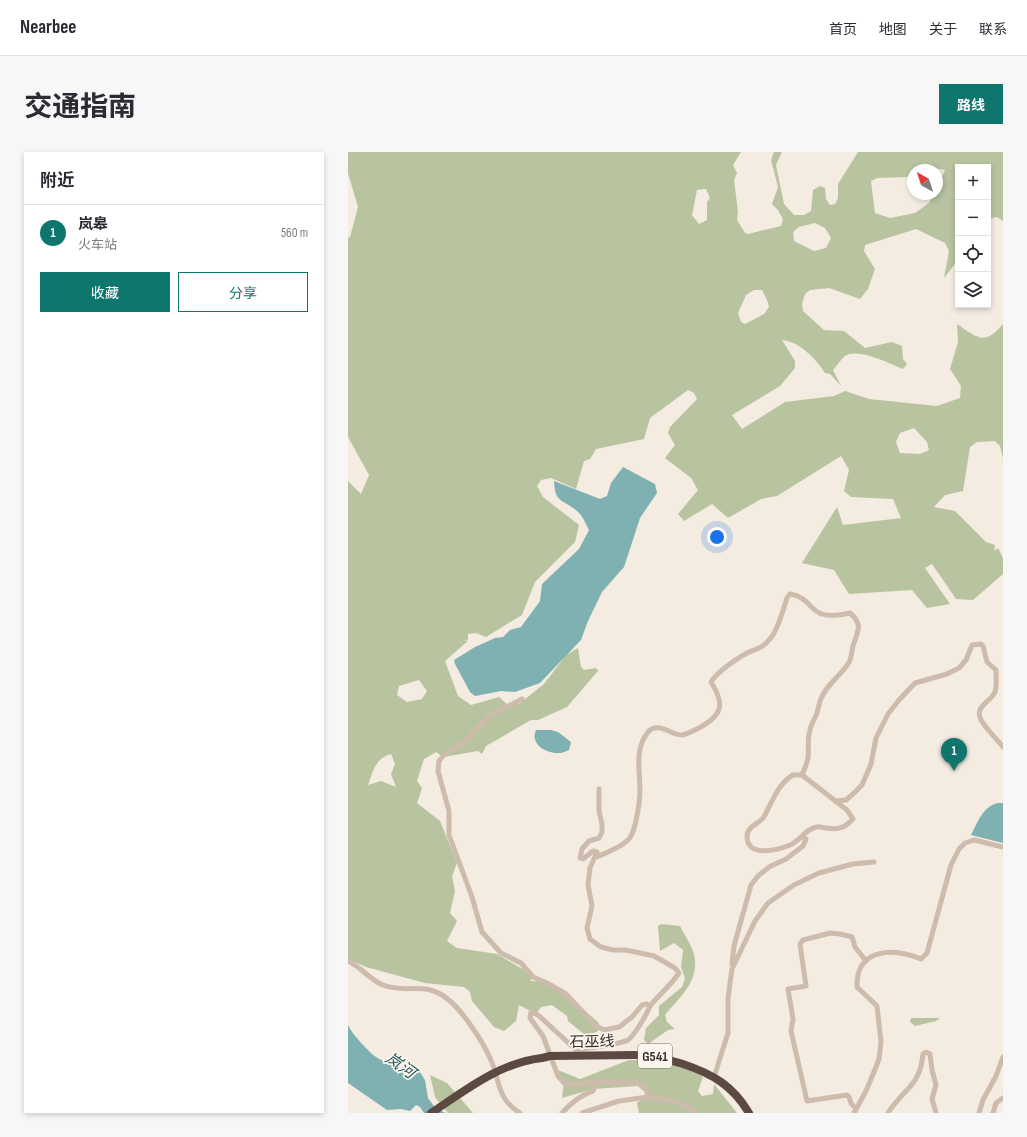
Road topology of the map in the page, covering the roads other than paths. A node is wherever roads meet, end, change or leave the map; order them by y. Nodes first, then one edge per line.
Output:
1 (522, 699) dead end
2 (1003, 747) edge
3 (802, 775) junction
4 (599, 789) dead end
5 (836, 801) junction
6 (802, 837) junction
7 (1003, 847) edge
8 (596, 857) junction
9 (874, 862) dead end
10 (348, 961) edge
11 (866, 961) junction
12 (732, 969) junction
13 (650, 1006) junction
14 (550, 1056) junction
15 (1003, 1056) edge
16 (714, 1077) junction
17 (597, 1082) junction
18 (648, 1097) junction
19 (1003, 1098) edge
20 (855, 1111) edge
21 (431, 1113) edge
22 (520, 1113) edge
23 (562, 1113) edge
24 (582, 1113) edge
25 (697, 1113) edge
26 (750, 1113) edge
27 (888, 1113) edge
28 (936, 1113) edge
29 (979, 1113) edge
30 (993, 1113) edge

1 - 13 street
2 - 5 street
3 - 5 street
3 - 6 street
3 - 8 street
4 - 8 street
5 - 6 street
6 - 12 street
7 - 11 street
8 - 13 street
9 - 12 street
10 - 22 street
11 - 20 street
11 - 20 street
12 - 16 street
13 - 14 street
14 - 16 highway, 石巫线 / G541
14 - 17 street
14 - 21 highway, 石巫线 / G541, bridge
15 - 29 street
16 - 26 highway, 石巫线 / G541
17 - 18 street
17 - 23 street
18 - 24 street
18 - 25 street
19 - 30 street
27 - 28 street

